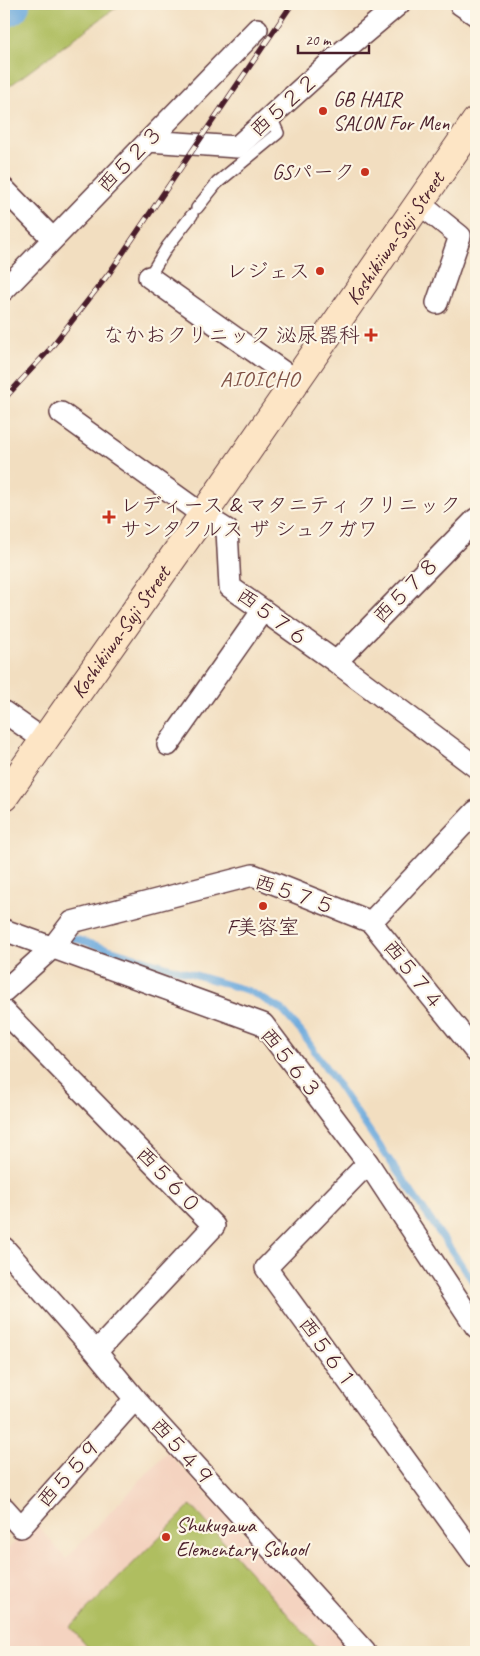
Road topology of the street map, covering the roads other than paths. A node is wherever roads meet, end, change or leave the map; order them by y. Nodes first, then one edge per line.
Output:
1 (399, 4) edge
2 (460, 4) edge
3 (476, 15) edge
4 (257, 28) dead end
5 (271, 117) junction
6 (476, 121) edge
7 (148, 140) junction
8 (4, 189) edge
9 (419, 203) junction
10 (53, 239) junction
11 (149, 277) joint
12 (4, 290) edge
13 (437, 303) dead end
14 (296, 381) junction
15 (61, 413) dead end
16 (203, 515) junction
17 (476, 519) edge
18 (263, 610) junction
19 (336, 662) junction
20 (4, 712) edge
21 (44, 740) junction
22 (168, 745) dead end
23 (476, 767) edge
24 (4, 797) edge
25 (476, 811) edge
26 (371, 922) junction
27 (4, 930) edge
28 (52, 948) junction
29 (4, 991) edge
30 (4, 1012) edge
31 (476, 1052) edge
32 (368, 1163) junction
33 (4, 1248) edge
34 (476, 1327) edge
35 (96, 1352) junction
36 (135, 1399) junction
37 (4, 1508) edge
38 (476, 1557) edge
39 (366, 1652) edge

1 - 5 street, 西５２２
2 - 3 street
4 - 7 street, 西５２３
5 - 7 street, 西５２２
5 - 11 lane
6 - 9 street, Koshikiiwa-Suji Street
7 - 10 street, 西５２３
8 - 10 street
9 - 13 street
9 - 14 street, Koshikiiwa-Suji Street
10 - 12 street, 西５２３
11 - 14 street
14 - 16 street, Koshikiiwa-Suji Street
15 - 16 street, 西５７６
16 - 18 street, 西５７６
16 - 21 street, Koshikiiwa-Suji Street
17 - 19 street, 西５７８
18 - 19 street, 西５７６
18 - 22 street
19 - 23 street, 西５７６
20 - 21 street
21 - 24 street, Koshikiiwa-Suji Street
25 - 26 street
26 - 28 street, 西５７５
26 - 31 street, 西５７４
27 - 28 street, 西５６３
28 - 29 street
28 - 32 street, 西５６３
30 - 35 street, 西５６０
32 - 34 street, 西５６３
32 - 38 street, 西５６１
33 - 35 street, 西５４９
35 - 36 street, 西５４９
36 - 37 street, 西５５９
36 - 39 street, 西５４９

